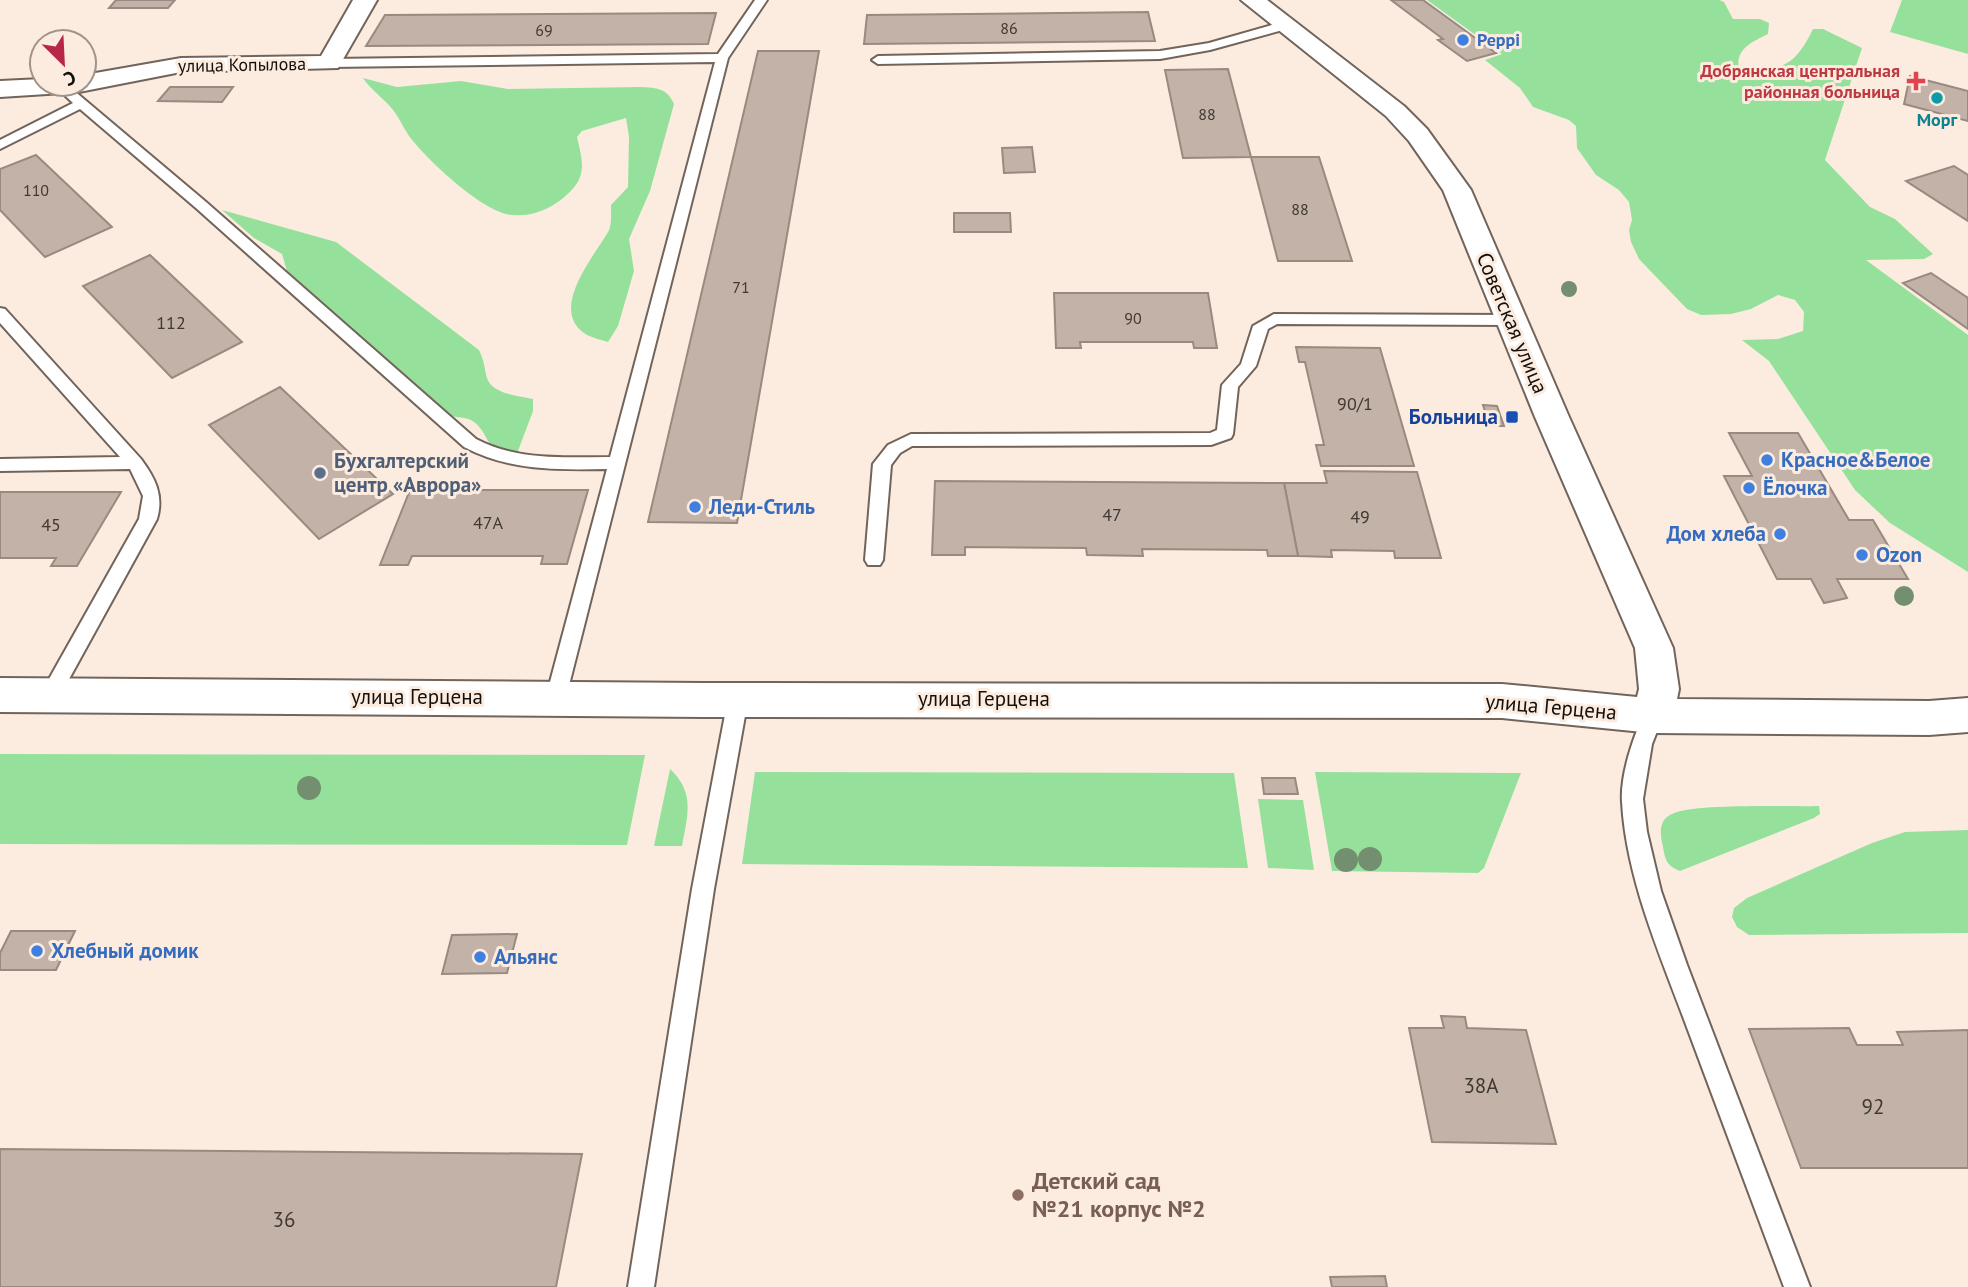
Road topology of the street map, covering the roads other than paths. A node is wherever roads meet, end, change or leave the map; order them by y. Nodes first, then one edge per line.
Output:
1 (365, 0) edge
2 (761, 0) edge
3 (1253, 0) edge
4 (1286, 25) junction
5 (722, 58) junction
6 (878, 60) dead end
7 (329, 63) junction
8 (98, 84) edge
9 (0, 89) edge
10 (28, 89) edge
11 (65, 98) edge
12 (87, 98) edge
13 (0, 145) edge
14 (0, 313) edge
15 (1511, 320) junction
16 (135, 463) junction
17 (617, 463) junction
18 (0, 465) edge
19 (874, 561) dead end
20 (0, 695) edge
21 (50, 695) junction
22 (556, 697) junction
23 (738, 699) junction
24 (1968, 715) edge
25 (1653, 716) junction
26 (641, 1287) edge
27 (1797, 1287) edge

1 - 7 street, улица Копылова
2 - 5 lane
3 - 4 street, Советская улица
4 - 6 lane
4 - 15 street, Советская улица
5 - 7 lane
5 - 17 lane
7 - 8 street, улица Копылова
9 - 10 street, улица Копылова
11 - 13 lane
12 - 17 lane
14 - 16 lane
15 - 19 lane
15 - 25 street, Советская улица
16 - 18 lane
16 - 21 lane
17 - 22 lane
20 - 21 street, улица Герцена
21 - 22 street, улица Герцена
22 - 23 street, улица Герцена
23 - 25 street, улица Герцена
23 - 26 lane
24 - 25 street, улица Герцена
25 - 27 lane

